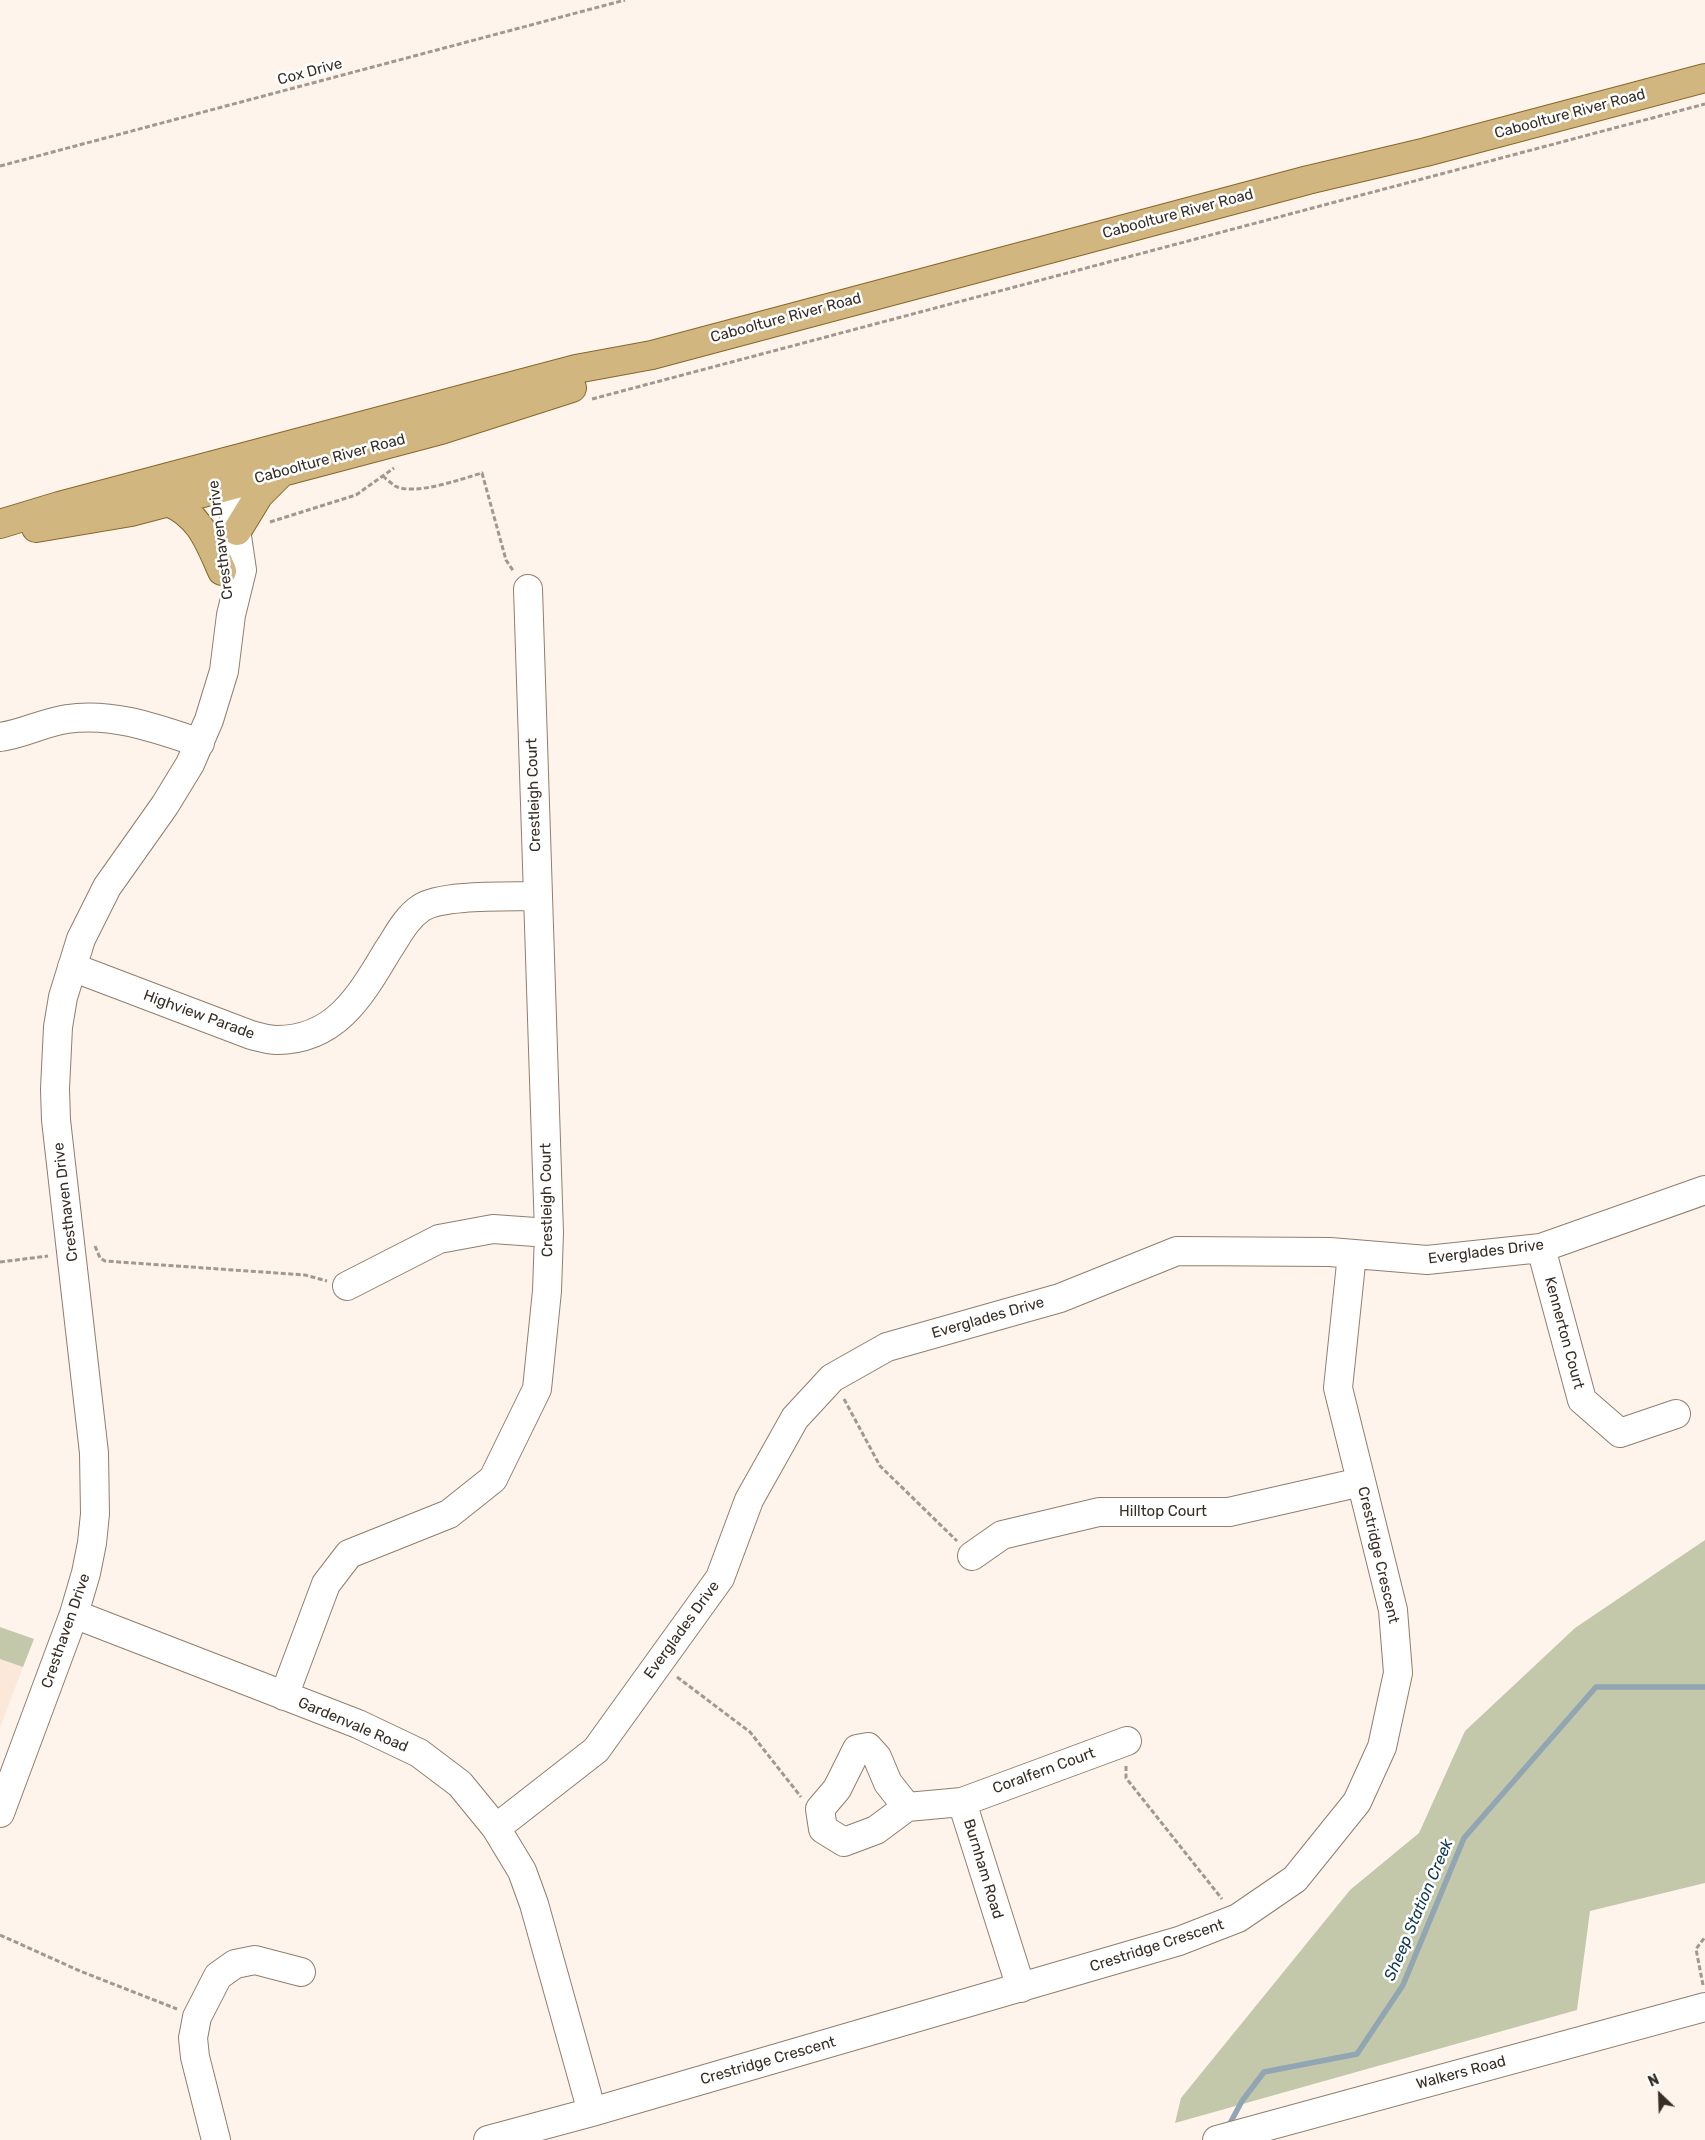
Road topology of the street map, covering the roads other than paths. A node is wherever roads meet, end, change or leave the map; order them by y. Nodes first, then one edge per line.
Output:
1 (1705, 78) edge
2 (652, 355) junction
3 (281, 473) junction
4 (221, 476) junction
5 (168, 502) junction
6 (0, 524) edge
7 (237, 531) junction
8 (0, 533) edge
9 (222, 571) junction
10 (528, 589) road end
11 (231, 615) junction
12 (0, 737) edge
13 (200, 743) junction
14 (537, 896) junction
15 (72, 967) junction
16 (1705, 1190) edge
17 (549, 1232) junction
18 (1541, 1248) junction
19 (1352, 1254) junction
20 (347, 1286) road end
21 (1676, 1414) dead end
22 (1361, 1482) junction
23 (972, 1556) road end
24 (74, 1614) junction
25 (284, 1696) junction
26 (1127, 1741) road end
27 (962, 1802) junction
28 (907, 1807) junction
29 (0, 1813) edge
30 (496, 1828) junction
31 (301, 1972) dead end
32 (1021, 1988) junction
33 (1704, 1997) edge
34 (592, 2112) junction
35 (216, 2140) edge
36 (488, 2140) edge
37 (1218, 2140) edge

1 - 2 main road, Caboolture River Road
2 - 3 main road, Caboolture River Road
2 - 4 main road, Caboolture River Road
3 - 4 main road, Caboolture River Road
3 - 7 main road
4 - 5 main road, Caboolture River Road
4 - 6 main road, Caboolture River Road
4 - 7 street, Cresthaven Drive
4 - 9 street, Cresthaven Drive
5 - 8 main road, Caboolture River Road
5 - 9 main road
7 - 11 street, Cresthaven Drive
9 - 11 street, Cresthaven Drive
10 - 14 street, Crestleigh Court
11 - 13 street, Cresthaven Drive
12 - 13 street
13 - 15 street, Cresthaven Drive
14 - 15 street, Highview Parade
14 - 17 street, Crestleigh Court
15 - 24 street, Cresthaven Drive
16 - 18 street, Everglades Drive
17 - 20 street
17 - 25 street, Crestleigh Court
18 - 19 street, Everglades Drive
18 - 21 street, Kennerton Court
19 - 22 street, Crestridge Crescent
19 - 30 street, Everglades Drive
22 - 23 street, Hilltop Court
22 - 32 street, Crestridge Crescent
24 - 25 street, Gardenvale Road
24 - 29 street, Cresthaven Drive
25 - 30 street, Gardenvale Road
26 - 27 street, Coralfern Court
27 - 28 street, Burnham Road
27 - 32 street, Burnham Road
28 - 28 street
30 - 34 street, Gardenvale Road
31 - 35 street
32 - 34 street, Crestridge Crescent
33 - 37 street, Walkers Road
34 - 36 street, Crestridge Crescent

